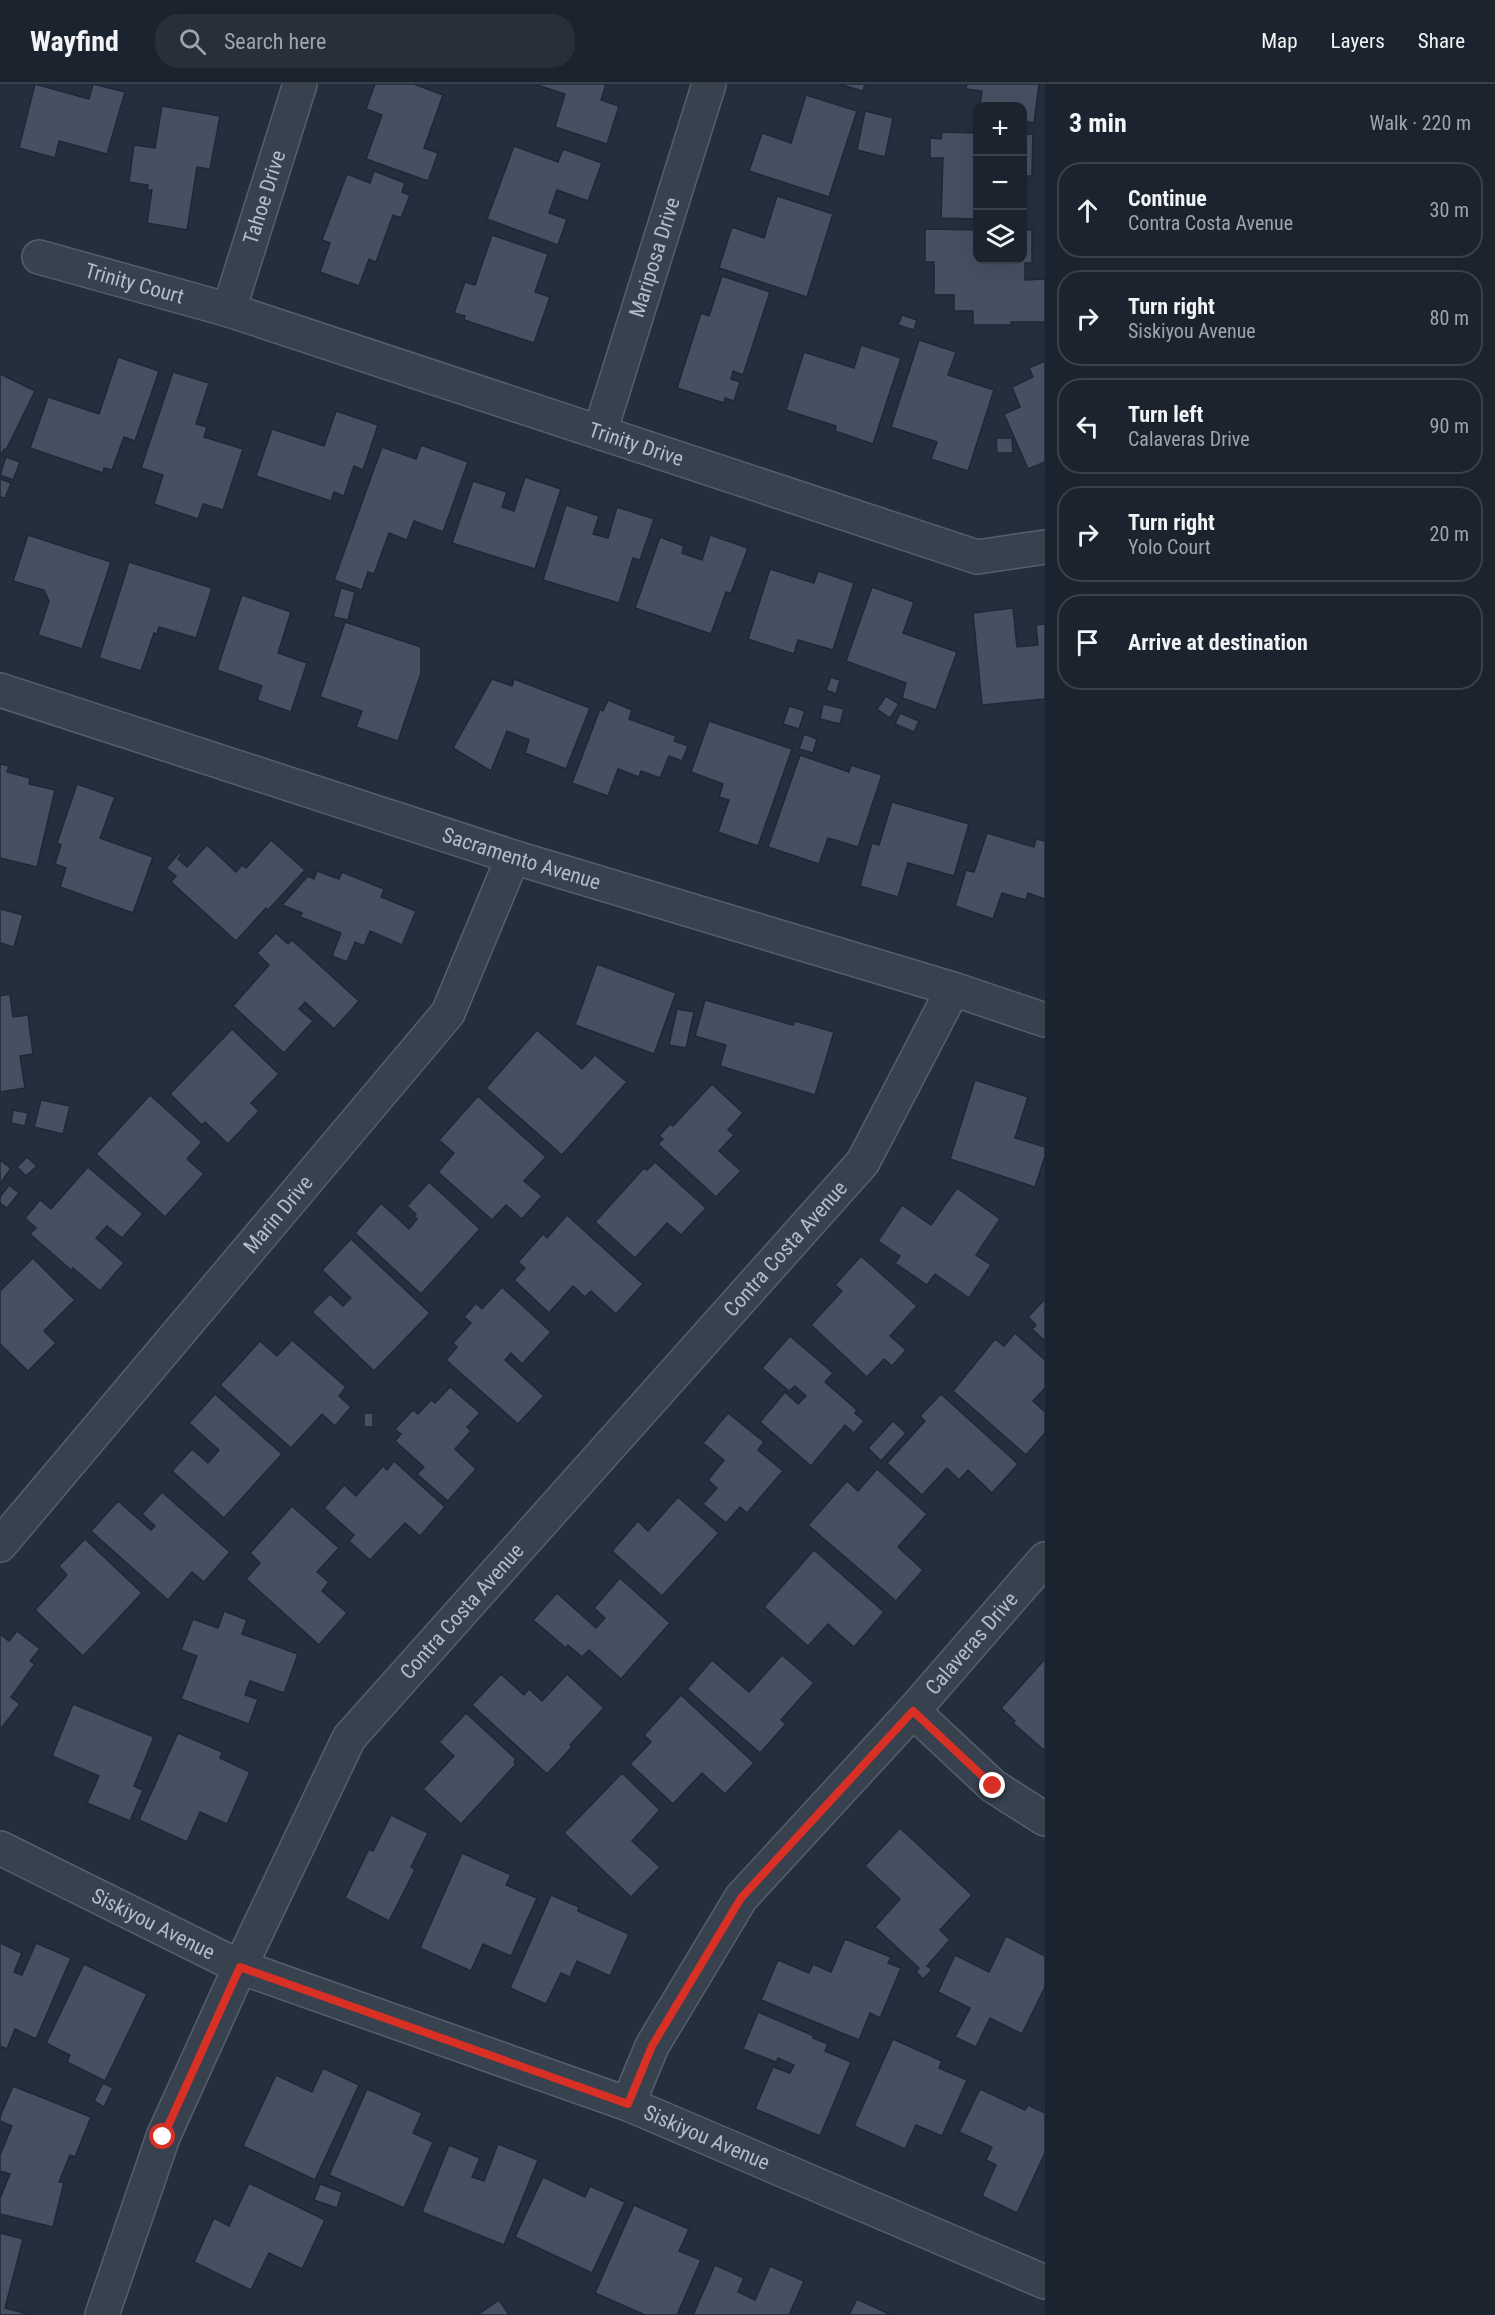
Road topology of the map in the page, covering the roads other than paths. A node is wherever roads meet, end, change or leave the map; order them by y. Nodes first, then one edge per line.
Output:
1 (300, 84) edge
2 (709, 84) edge
3 (39, 257) dead end
4 (229, 310) junction
5 (600, 432) junction
6 (1045, 547) edge
7 (0, 690) edge
8 (513, 857) junction
9 (953, 989) junction
10 (1045, 1020) edge
11 (0, 1545) edge
12 (1045, 1559) edge
13 (913, 1711) junction
14 (1045, 1819) edge
15 (0, 1848) edge
16 (240, 1967) junction
17 (628, 2104) junction
18 (1045, 2282) edge
19 (102, 2315) edge

1 - 4 street, Tahoe Drive
2 - 5 street, Mariposa Drive
3 - 4 street, Trinity Court
4 - 5 street, Trinity Drive
5 - 6 street, Trinity Drive
7 - 8 street, Sacramento Avenue
8 - 9 street, Sacramento Avenue
8 - 11 street, Marin Drive
9 - 10 street, Sacramento Avenue
9 - 16 street, Contra Costa Avenue
12 - 13 street, Calaveras Drive
13 - 14 street
13 - 17 street, Calaveras Drive
15 - 16 street, Siskiyou Avenue
16 - 17 street, Siskiyou Avenue
16 - 19 street, Contra Costa Avenue
17 - 18 street, Siskiyou Avenue

